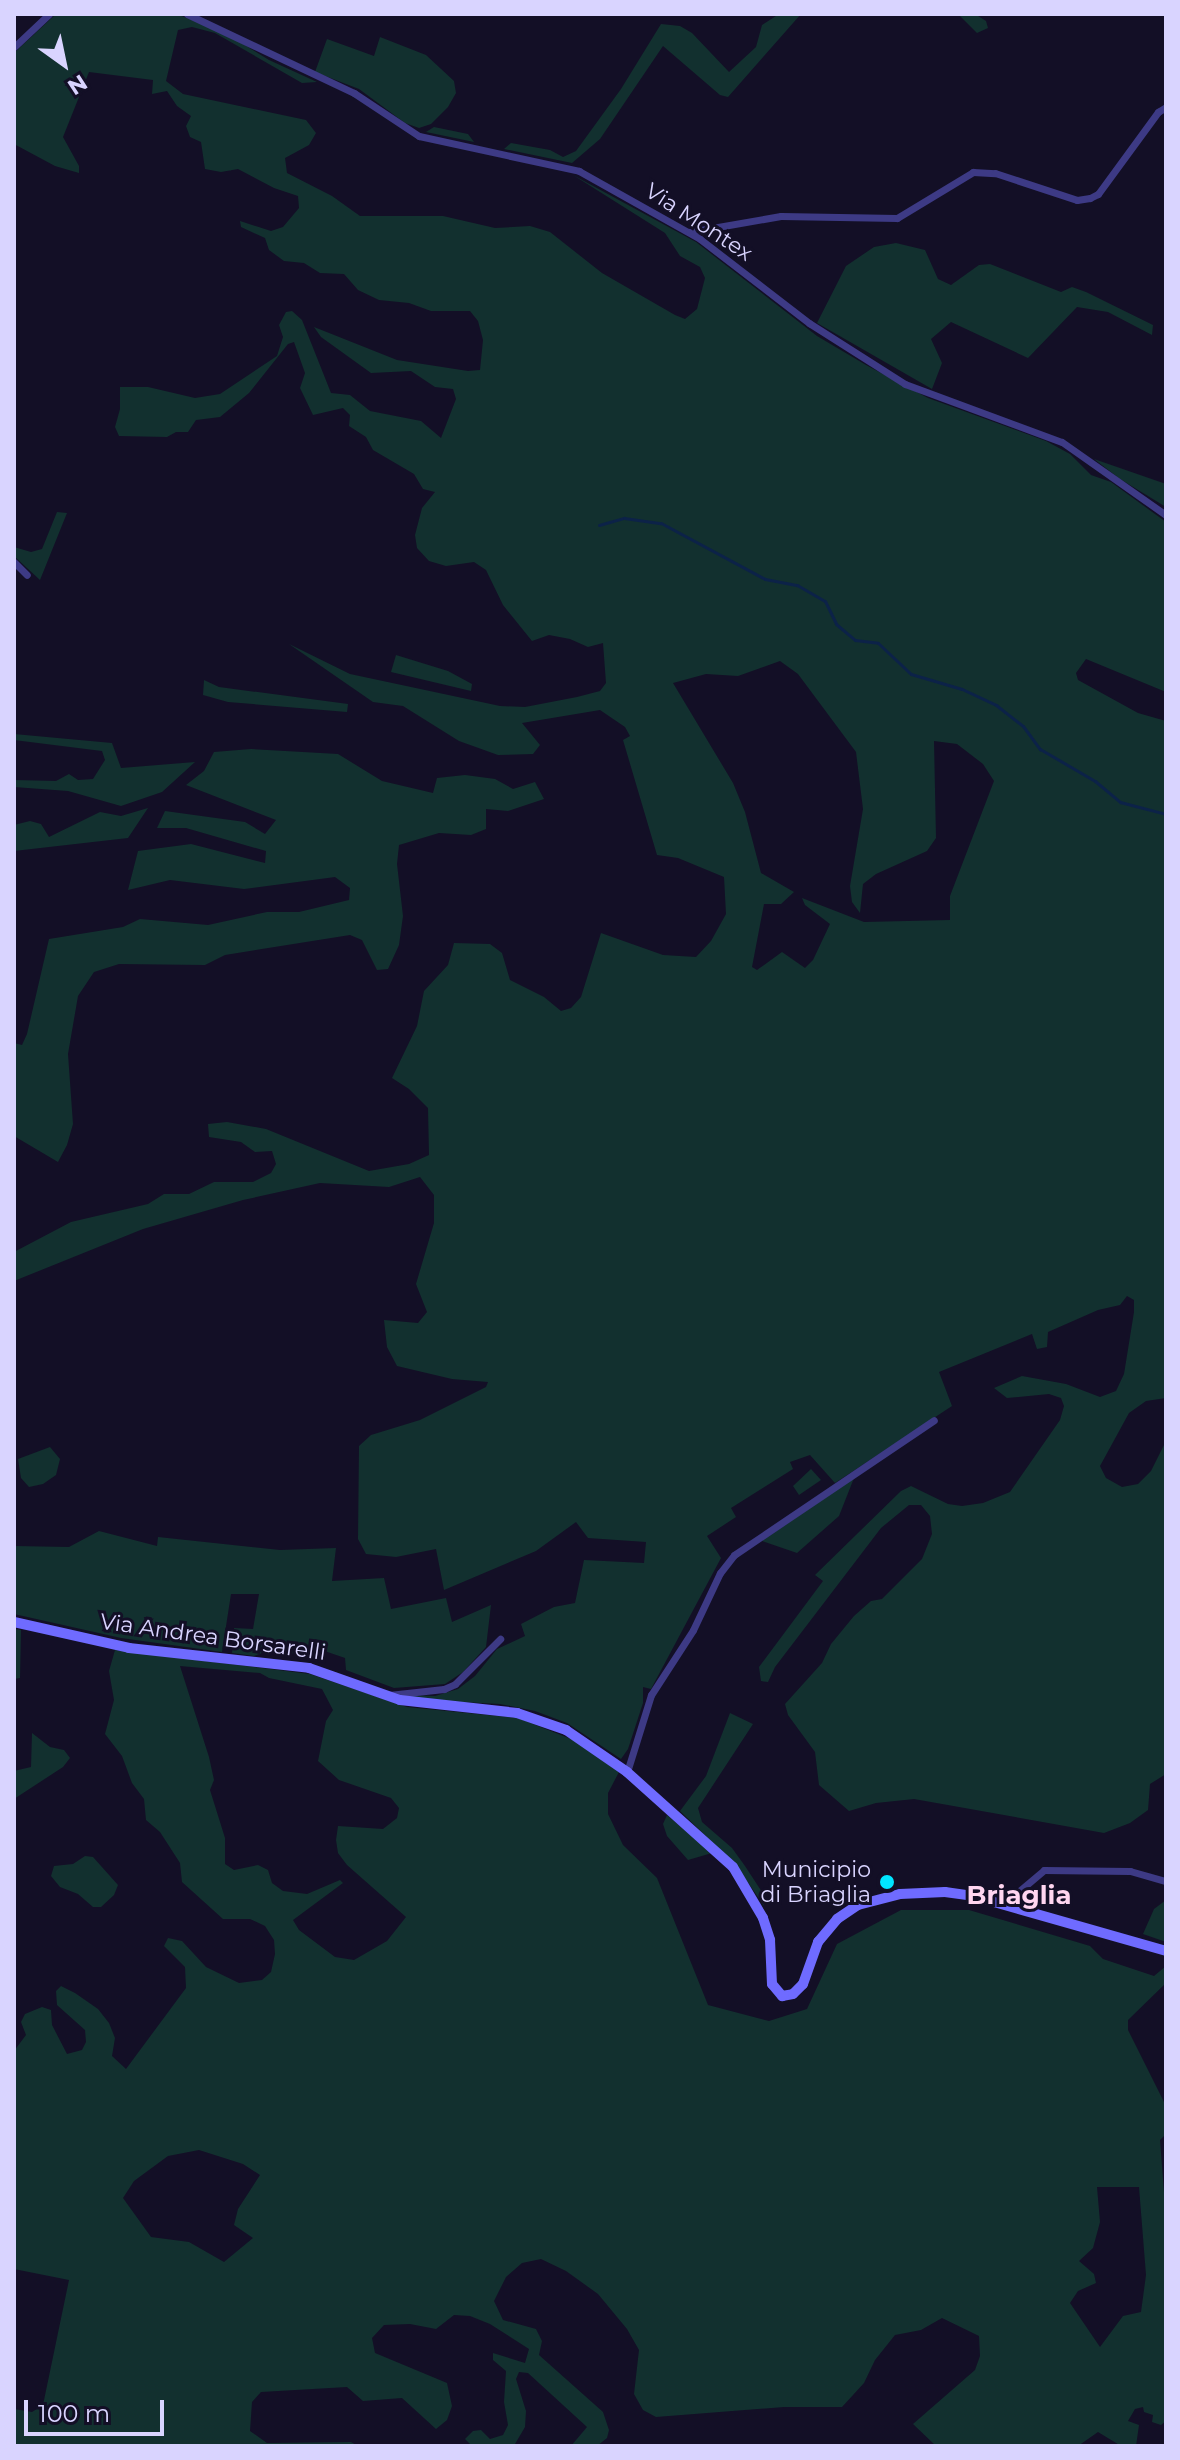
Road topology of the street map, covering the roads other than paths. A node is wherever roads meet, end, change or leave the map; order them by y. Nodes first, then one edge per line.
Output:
1 (49, 14) edge
2 (187, 14) edge
3 (14, 47) edge
4 (1166, 107) edge
5 (689, 232) junction
6 (1166, 515) edge
7 (14, 562) edge
8 (27, 575) dead end
9 (934, 1420) dead end
10 (14, 1622) edge
11 (500, 1639) dead end
12 (387, 1696) junction
13 (627, 1772) junction
14 (1166, 1881) edge
15 (1004, 1904) junction
16 (1166, 1951) edge

1 - 3 street
2 - 5 street, Via Montex
4 - 5 street
5 - 6 street, Via Montex
7 - 8 street
9 - 13 street
10 - 12 main road, Via Andrea Borsarelli
11 - 12 street
12 - 13 main road, Via Andrea Borsarelli
13 - 15 main road, Via Andrea Borsarelli
14 - 15 street
15 - 16 main road

